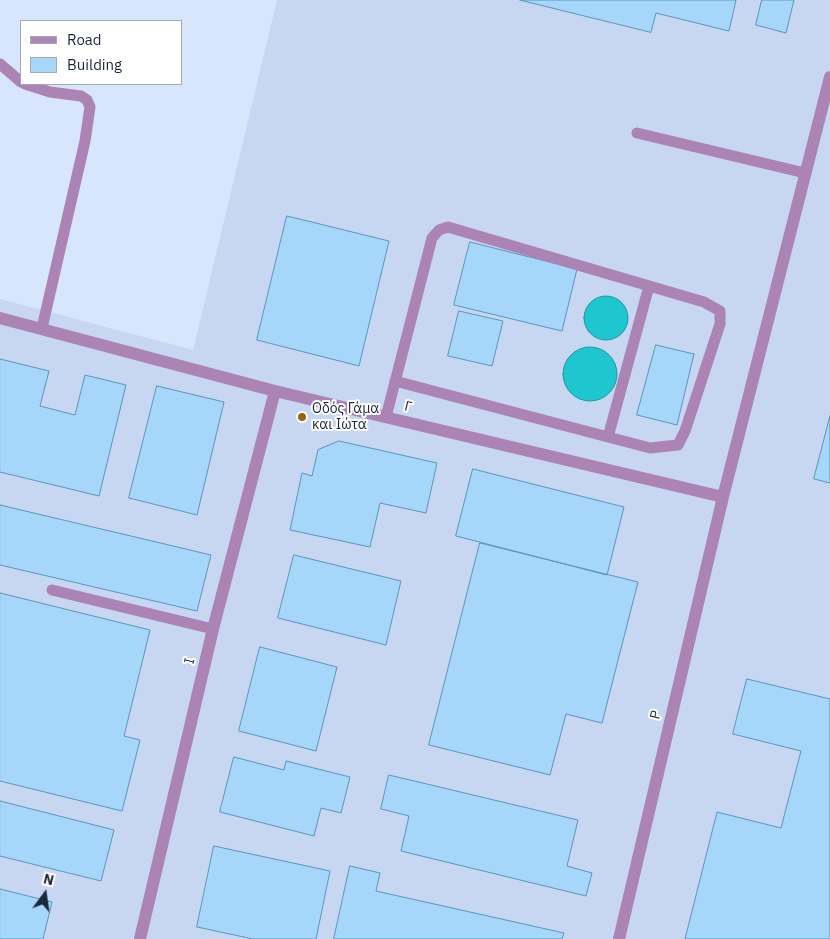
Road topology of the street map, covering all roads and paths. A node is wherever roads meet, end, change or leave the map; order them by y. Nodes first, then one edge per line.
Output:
1 (0, 64) edge
2 (20, 81) edge
3 (29, 85) edge
4 (829, 86) edge
5 (637, 134) dead end
6 (805, 173) junction
7 (649, 286) junction
8 (0, 318) edge
9 (42, 328) junction
10 (395, 381) junction
11 (276, 392) junction
12 (386, 417) junction
13 (608, 437) junction
14 (723, 497) junction
15 (52, 590) dead end
16 (213, 629) junction
17 (140, 939) edge
18 (619, 939) edge

1 - 2 lane
3 - 9 lane
4 - 6 street, Ρ
5 - 6 lane
6 - 14 street, Ρ
7 - 10 lane
7 - 13 lane
7 - 13 lane
8 - 9 street, Γ
9 - 11 street, Γ
10 - 12 lane
10 - 13 lane
11 - 12 street, Γ
11 - 16 street, Ι
12 - 14 street, Γ
14 - 18 street, Ρ
15 - 16 lane
16 - 17 street, Ι

